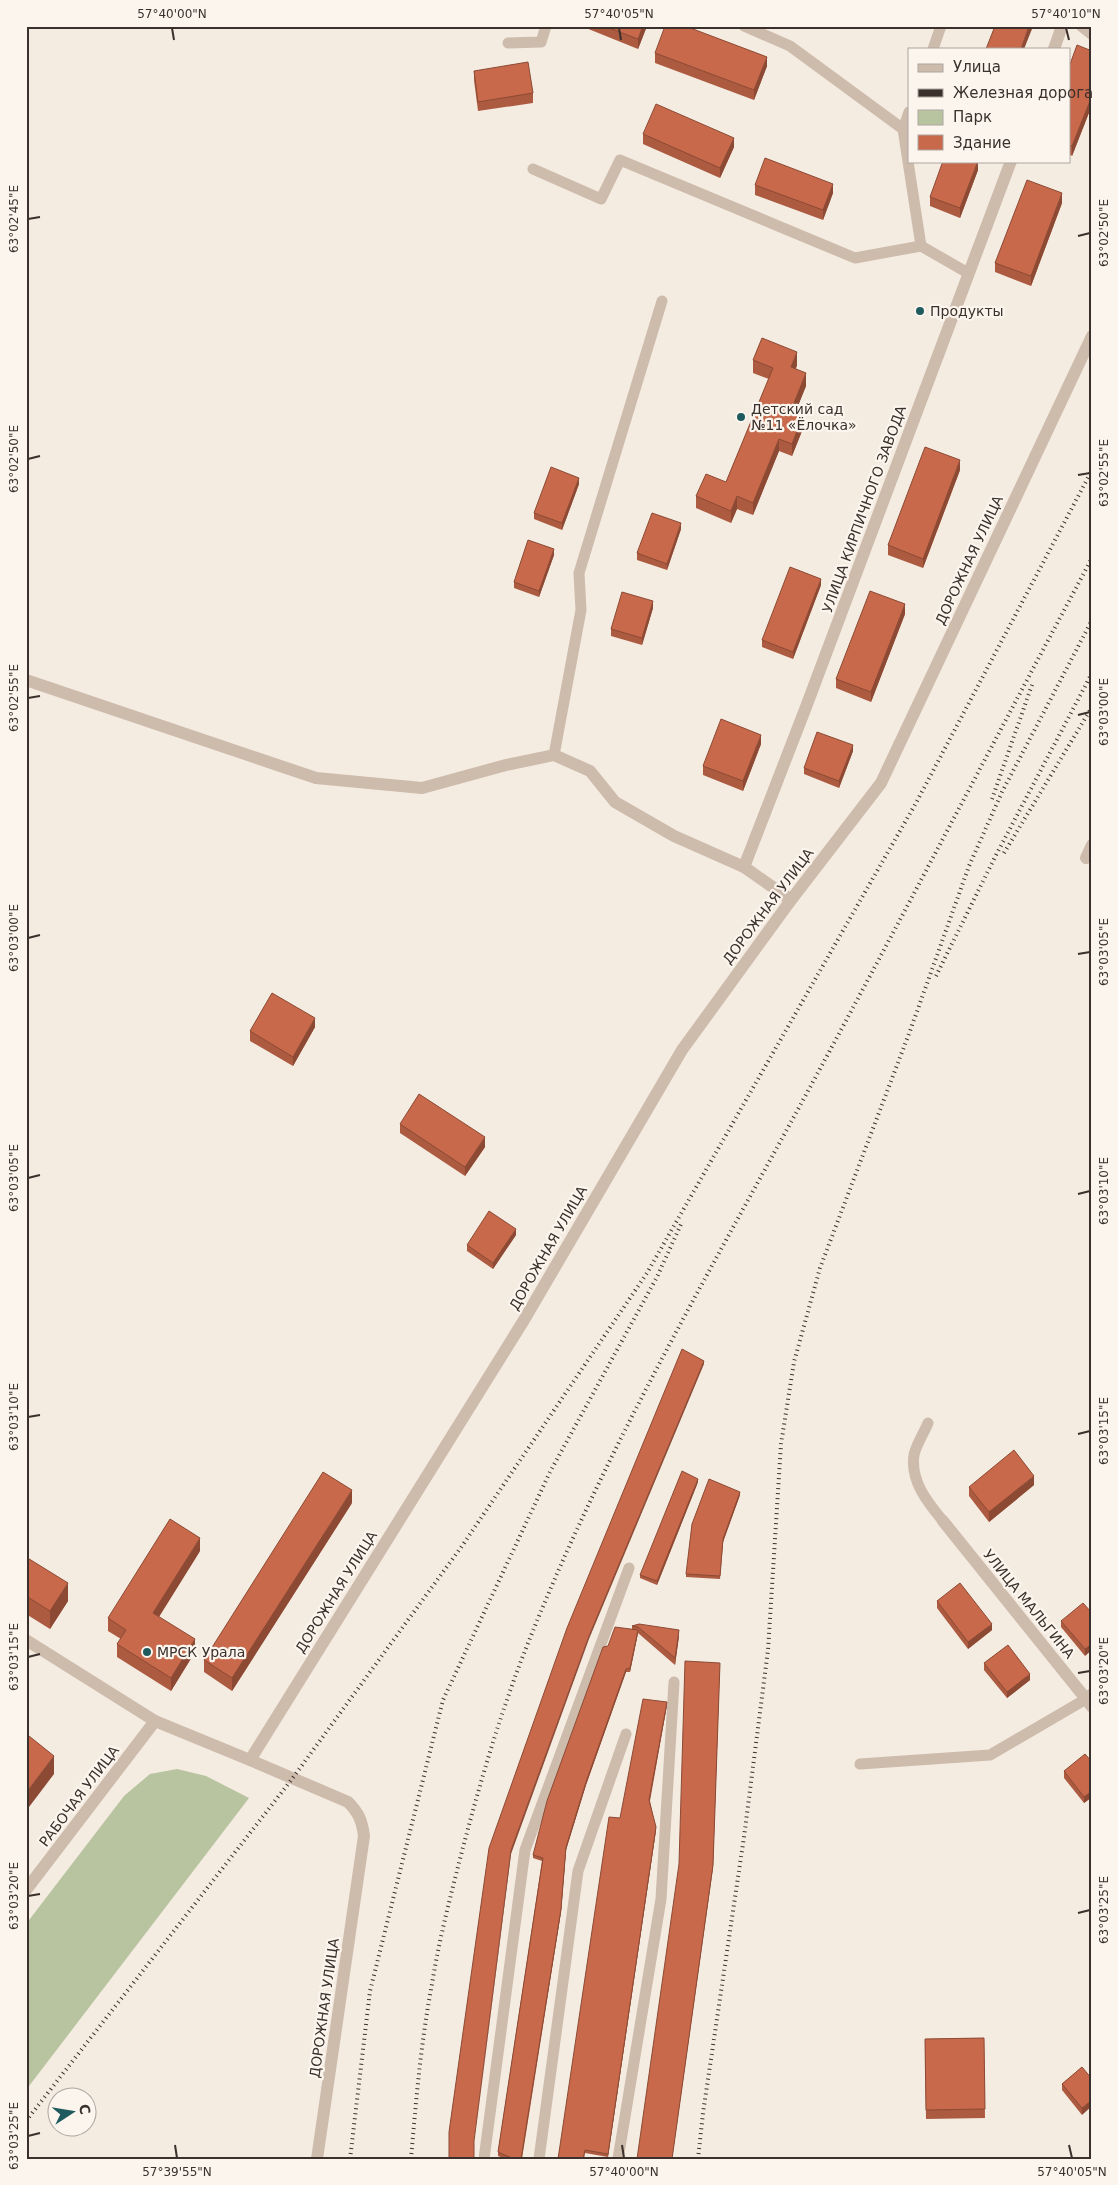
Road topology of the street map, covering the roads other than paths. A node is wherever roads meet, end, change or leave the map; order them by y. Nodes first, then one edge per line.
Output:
1 (546, 26) edge
2 (744, 26) edge
3 (941, 26) edge
4 (1062, 26) edge
5 (1082, 26) edge
6 (1092, 34) edge
7 (508, 42) dead end
8 (933, 48) edge
9 (1054, 48) edge
10 (908, 115) edge
11 (903, 129) junction
12 (908, 160) edge
13 (908, 162) edge
14 (1011, 162) edge
15 (533, 169) dead end
16 (922, 246) junction
17 (968, 273) junction
18 (662, 301) dead end
19 (1092, 336) edge
20 (26, 680) edge
21 (554, 755) junction
22 (1092, 845) edge
23 (1089, 859) edge
24 (744, 867) junction
25 (791, 900) junction
26 (928, 1423) dead end
27 (943, 1521) joint
28 (629, 1568) dead end
29 (26, 1640) edge
30 (674, 1682) dead end
31 (1090, 1700) edge
32 (155, 1721) junction
33 (626, 1734) dead end
34 (250, 1760) junction
35 (860, 1764) dead end
36 (26, 1890) edge
37 (317, 2159) edge
38 (484, 2159) edge
39 (539, 2159) edge
40 (618, 2159) edge

1 - 7 lane
2 - 11 lane
3 - 8 lane
4 - 9 street
5 - 6 street
10 - 11 lane
11 - 12 lane
13 - 16 lane
14 - 17 street, УЛИЦА КИРПИЧНОГО ЗАВОДА
15 - 16 lane
16 - 17 lane
17 - 24 street, УЛИЦА КИРПИЧНОГО ЗАВОДА
18 - 21 lane
19 - 25 street, ДОРОЖНАЯ УЛИЦА
20 - 21 street
21 - 24 street
22 - 23 street
24 - 25 street
25 - 34 street, ДОРОЖНАЯ УЛИЦА
26 - 27 lane
27 - 31 street, УЛИЦА МАЛЬГИНА
28 - 38 lane
29 - 32 street
30 - 40 lane
31 - 35 lane
32 - 34 street
32 - 36 street, РАБОЧАЯ УЛИЦА
33 - 39 lane
34 - 37 street, ДОРОЖНАЯ УЛИЦА

